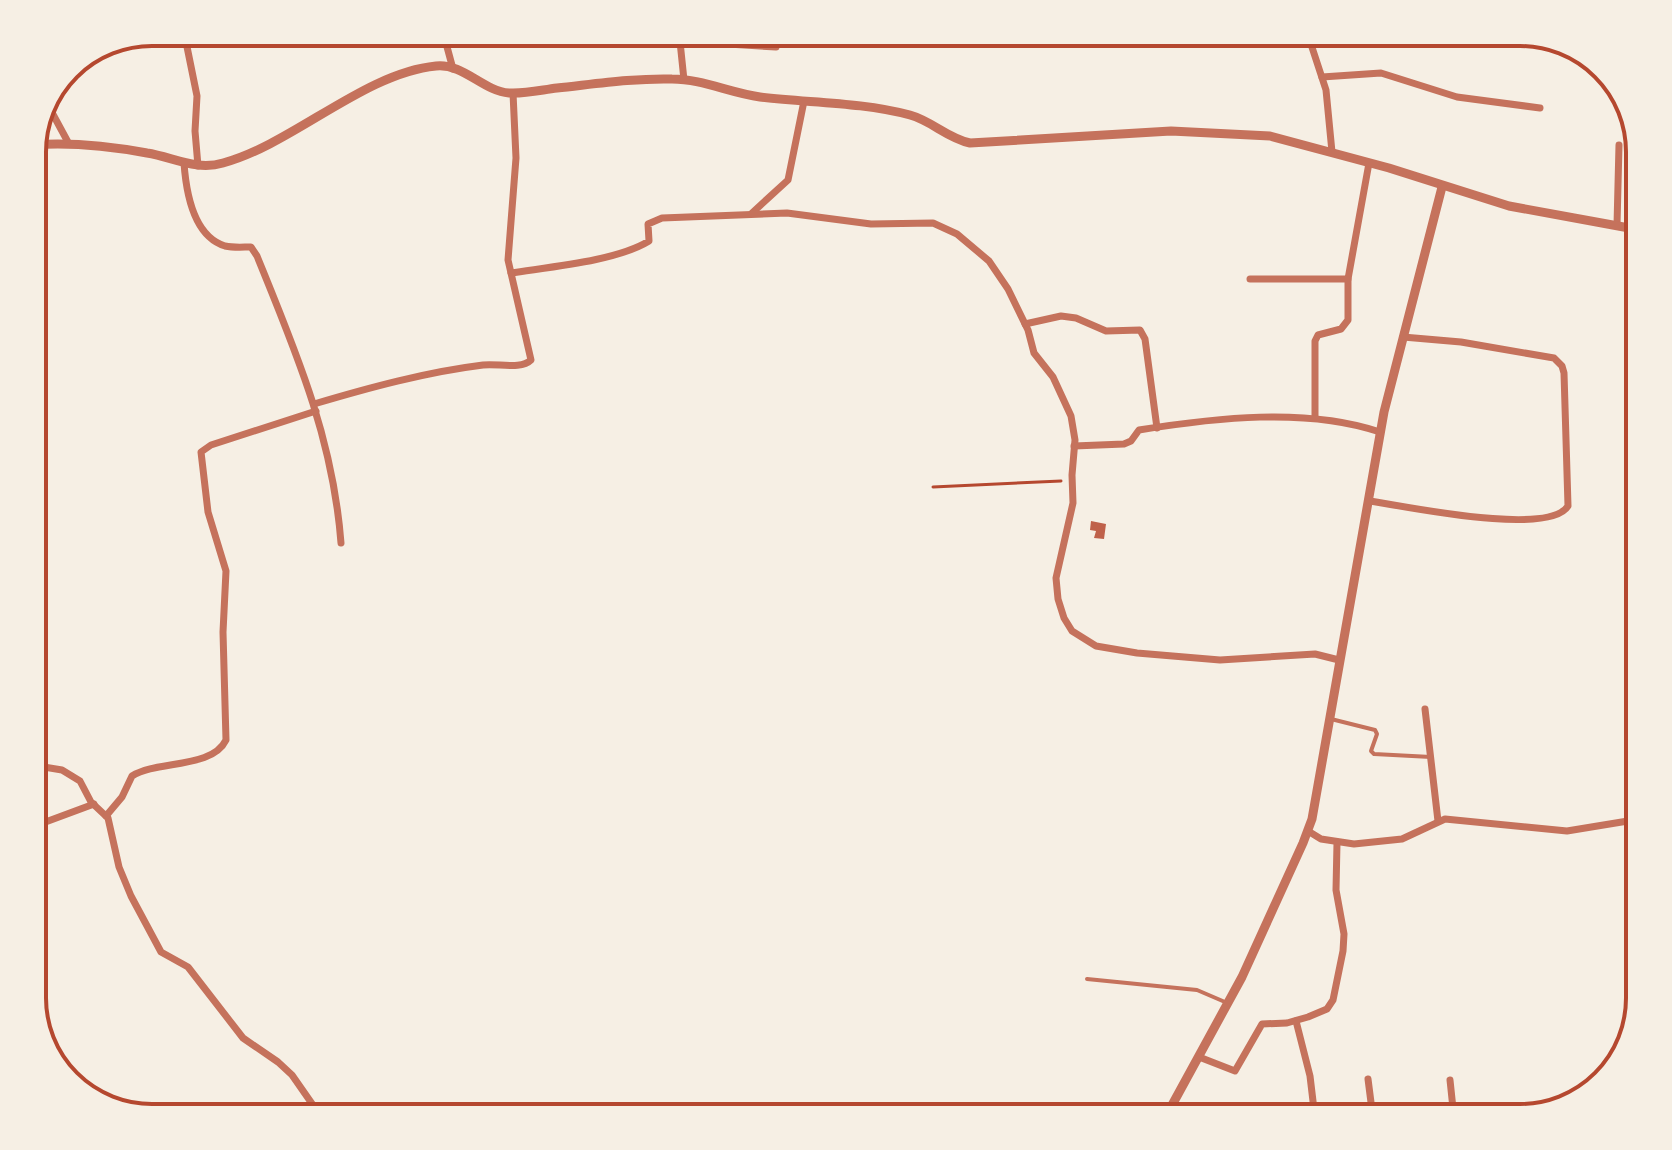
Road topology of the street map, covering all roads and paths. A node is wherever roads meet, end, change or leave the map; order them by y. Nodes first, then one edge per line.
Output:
1 (187, 46) edge
2 (447, 46) edge
3 (680, 46) edge
4 (767, 46) edge
5 (1312, 46) edge
6 (776, 47) dead end
7 (453, 69) junction
8 (1322, 77) junction
9 (684, 80) junction
10 (513, 93) junction
11 (804, 101) junction
12 (1540, 108) dead end
13 (53, 114) edge
14 (69, 144) junction
15 (46, 145) edge
16 (1619, 145) dead end
17 (1332, 152) junction
18 (184, 163) junction
19 (1369, 163) junction
20 (198, 166) junction
21 (1442, 187) junction
22 (750, 214) junction
23 (1617, 225) junction
24 (1626, 227) edge
25 (511, 273) junction
26 (1250, 279) dead end
27 (1348, 279) junction
28 (1025, 324) junction
29 (1403, 337) junction
30 (315, 407) junction
31 (1315, 418) junction
32 (1157, 428) junction
33 (1380, 432) junction
34 (1074, 446) junction
35 (1072, 480) junction
36 (933, 487) dead end
37 (1370, 501) junction
38 (341, 543) dead end
39 (1339, 660) junction
40 (1425, 709) dead end
41 (1328, 718) junction
42 (1431, 757) junction
43 (46, 767) edge
44 (94, 804) junction
45 (106, 816) junction
46 (1438, 821) junction
47 (46, 822) edge
48 (1626, 822) edge
49 (1308, 831) junction
50 (1334, 842) junction
51 (1087, 979) dead end
52 (1228, 1004) junction
53 (1296, 1021) junction
54 (1199, 1057) junction
55 (1368, 1079) dead end
56 (1450, 1080) dead end
57 (312, 1104) edge
58 (1173, 1104) edge
59 (1313, 1104) edge
60 (1371, 1104) edge
61 (1453, 1104) edge

1 - 20 street
2 - 7 street
3 - 9 street
4 - 6 street
5 - 8 street
7 - 10 street
7 - 20 street
8 - 12 street
8 - 17 street
9 - 10 street
9 - 11 street
10 - 25 street
11 - 17 street
11 - 22 street
13 - 14 street
14 - 15 street
14 - 18 street
16 - 23 street
17 - 19 street
18 - 20 street
18 - 30 street
19 - 21 street
19 - 27 street
21 - 23 street
21 - 29 street
22 - 25 street
22 - 28 street
23 - 24 street
25 - 30 street
26 - 27 street
27 - 31 street
28 - 32 street
28 - 34 street
29 - 33 street
29 - 37 street
30 - 38 street
30 - 45 street
31 - 32 street
31 - 33 street
32 - 34 street
33 - 37 street
34 - 35 street
35 - 36 path
35 - 39 street
37 - 39 street
39 - 41 street
40 - 42 street
41 - 42 lane
41 - 49 street
42 - 46 street
43 - 44 street
44 - 45 street
44 - 47 street
45 - 57 street
46 - 48 street
46 - 50 street
49 - 50 street
49 - 52 street
50 - 53 street
51 - 52 lane
52 - 54 street
53 - 54 street
53 - 59 street
54 - 58 street
55 - 60 street
56 - 61 street

